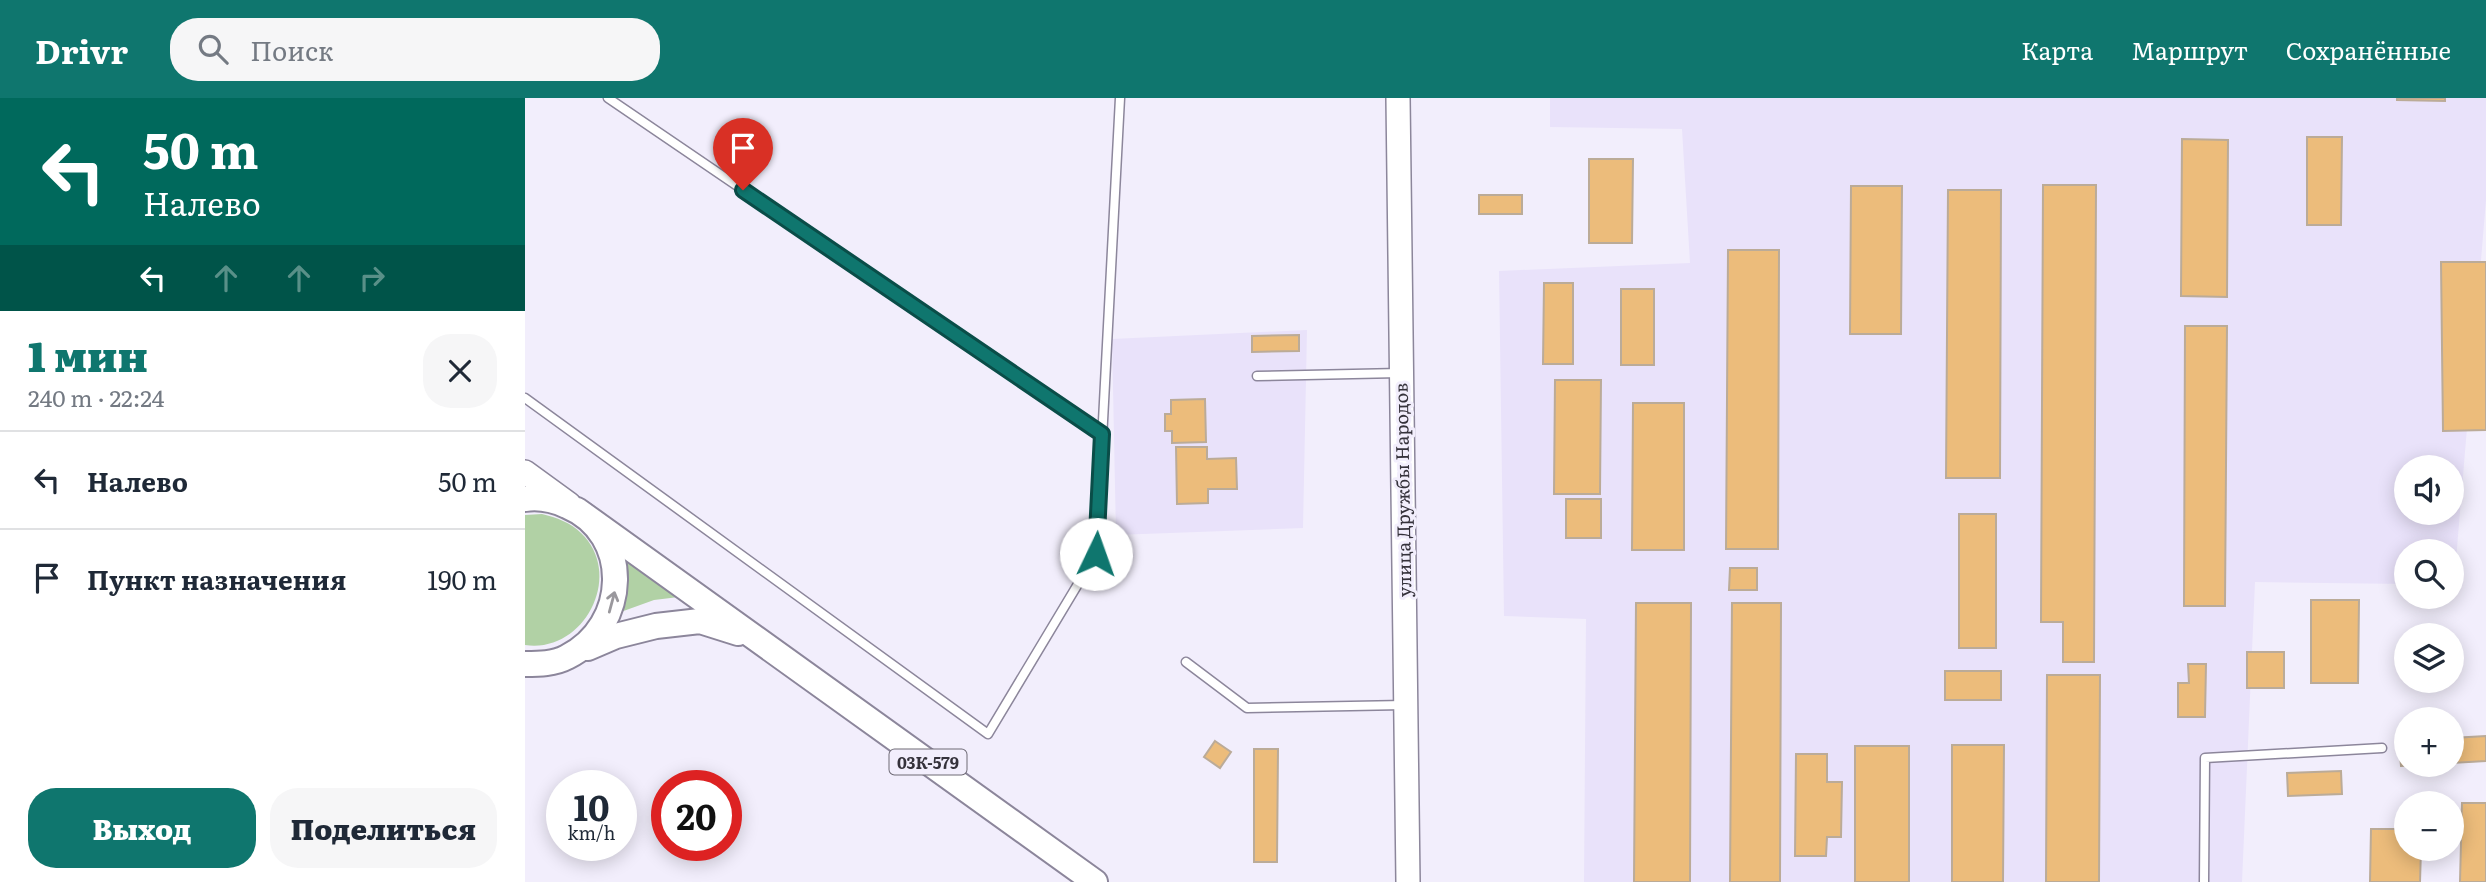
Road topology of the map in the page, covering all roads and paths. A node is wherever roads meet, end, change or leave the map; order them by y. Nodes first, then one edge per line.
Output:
1 (608, 98) edge
2 (1120, 98) edge
3 (1398, 98) edge
4 (1400, 373) junction
5 (1257, 376) dead end
6 (525, 398) edge
7 (1102, 434) junction
8 (525, 471) edge
9 (525, 499) edge
10 (577, 510) junction
11 (762, 641) junction
12 (566, 658) junction
13 (1187, 662) dead end
14 (525, 664) edge
15 (1404, 705) junction
16 (2382, 748) dead end
17 (1095, 882) edge
18 (1408, 882) edge
19 (2204, 882) edge

1 - 7 lane
2 - 7 lane
3 - 4 street, улица Дружбы Народов
4 - 5 lane
4 - 15 street, улица Дружбы Народов
6 - 7 lane
8 - 10 street
9 - 10 main road, 03К-579
10 - 11 main road, 03К-579
12 -> 10 main road, 03К-579
11 - 12 main road, 03К-579
11 - 17 main road, 03К-579
12 - 14 main road, 03К-579
13 - 15 lane
15 - 18 street, улица Дружбы Народов
16 - 19 lane

